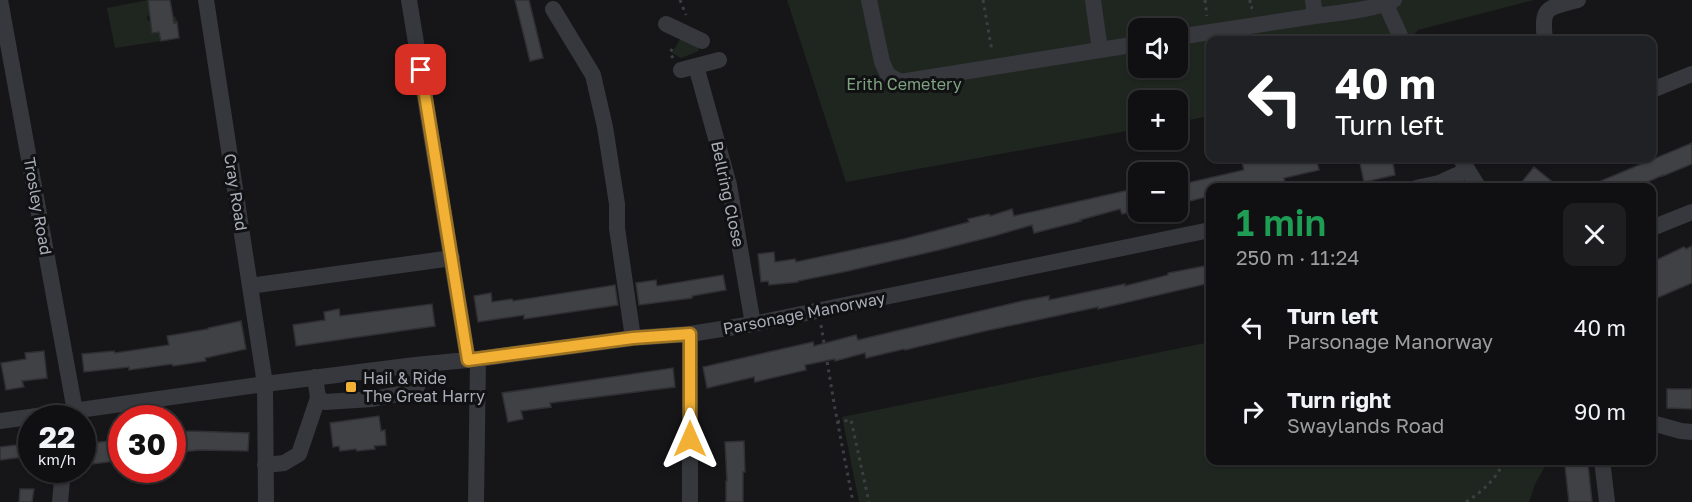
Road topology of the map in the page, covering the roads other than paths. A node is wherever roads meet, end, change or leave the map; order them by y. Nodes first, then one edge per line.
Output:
1 (0, 0) edge
2 (206, 0) edge
3 (409, 0) edge
4 (869, 0) edge
5 (1093, 0) edge
6 (1578, 0) edge
7 (1388, 1) edge
8 (1314, 8) edge
9 (553, 9) dead end
10 (666, 24) dead end
11 (1188, 35) edge
12 (1401, 36) edge
13 (1545, 36) edge
14 (1128, 46) edge
15 (1100, 50) junction
16 (1692, 74) edge
17 (1656, 88) edge
18 (1464, 164) edge
19 (1439, 183) edge
20 (1476, 183) edge
21 (1692, 212) edge
22 (1656, 226) edge
23 (1206, 231) edge
24 (452, 258) junction
25 (250, 286) junction
26 (753, 324) junction
27 (690, 334) junction
28 (633, 338) junction
29 (473, 360) junction
30 (415, 365) junction
31 (315, 378) junction
32 (265, 384) junction
33 (318, 398) junction
34 (68, 405) edge
35 (96, 410) edge
36 (18, 419) edge
37 (0, 421) edge
38 (1656, 424) edge
39 (1692, 432) edge
40 (265, 465) junction
41 (1603, 465) edge
42 (62, 483) edge
43 (60, 502) edge
44 (266, 502) edge
45 (476, 502) edge
46 (690, 502) edge
47 (1607, 502) edge

1 - 34 street, Trosley Road
2 - 25 street, Cray Road
3 - 24 street
4 - 15 street
5 - 15 street
6 - 13 street
7 - 8 street
7 - 12 street
8 - 11 street
9 - 28 street
10 - 26 street, Bellring Close
14 - 15 street
16 - 17 street
18 - 19 street
18 - 20 street
21 - 22 street
23 - 26 street, Parsonage Manorway
24 - 25 street
24 - 29 street
25 - 32 street, Cray Road
26 - 27 street, Parsonage Manorway
27 - 28 street, Parsonage Manorway
27 - 46 street
28 - 29 street, Parsonage Manorway
29 - 30 street, Parsonage Manorway
29 - 45 street
30 - 31 street, Parsonage Manorway
30 - 33 street
31 - 32 street, Parsonage Manorway
31 - 33 street
32 - 35 street, Parsonage Manorway
32 - 40 street, Cray Road
33 - 40 street
36 - 37 street, Parsonage Manorway
38 - 39 street
40 - 44 street, Cray Road
41 - 47 street
42 - 43 street

